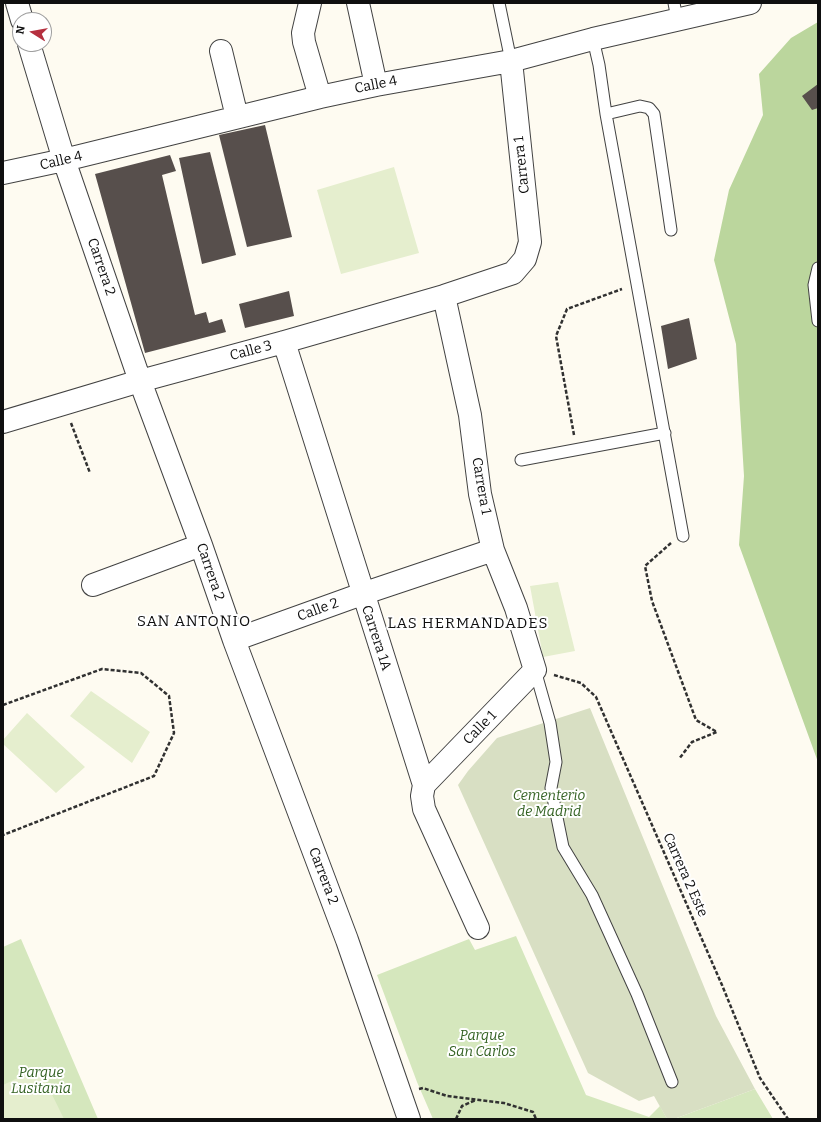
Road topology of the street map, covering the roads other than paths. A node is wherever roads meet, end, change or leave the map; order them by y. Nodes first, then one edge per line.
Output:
1 (310, 3) edge
2 (358, 3) edge
3 (499, 3) edge
4 (750, 3) edge
5 (722, 6) edge
6 (676, 11) edge
7 (592, 39) junction
8 (221, 51) dead end
9 (31, 52) edge
10 (512, 61) junction
11 (376, 85) junction
12 (320, 97) junction
13 (606, 114) junction
14 (237, 117) junction
15 (64, 160) junction
16 (3, 173) edge
17 (671, 230) dead end
18 (818, 268) edge
19 (499, 279) joint
20 (444, 296) junction
21 (818, 321) edge
22 (284, 342) junction
23 (140, 381) junction
24 (3, 422) edge
25 (665, 433) junction
26 (521, 460) dead end
27 (683, 536) road end
28 (201, 545) junction
29 (493, 550) junction
30 (93, 585) dead end
31 (362, 594) junction
32 (234, 640) junction
33 (535, 670) junction
34 (424, 785) junction
35 (478, 928) dead end
36 (672, 1082) dead end
37 (402, 1111) edge

1 - 12 street
2 - 11 street
3 - 10 lane
4 - 5 street, Calle 4
5 - 6 street, Calle 4
6 - 7 street, Calle 4
7 - 10 street, Calle 4
7 - 13 lane
8 - 14 street
9 - 15 street, Carrera 2
10 - 11 street, Calle 4
10 - 19 street, Carrera 1
11 - 12 street, Calle 4
12 - 14 street, Calle 4
13 - 17 lane
13 - 25 lane
14 - 15 street, Calle 4
15 - 16 street, Calle 4
15 - 23 street, Carrera 2
18 - 21 lane
19 - 20 street, Calle 3
20 - 22 street, Calle 3
20 - 29 street, Carrera 1
22 - 23 street, Calle 3
22 - 31 street, Carrera 1A
23 - 24 street, Calle 3
23 - 28 street, Carrera 2
25 - 26 lane
25 - 27 lane
28 - 30 street
28 - 32 street, Carrera 2
29 - 31 street, Calle 2
29 - 33 street, Carrera 1
31 - 32 street, Calle 2
31 - 34 street, Carrera 1A
32 - 37 street, Carrera 2
33 - 34 street, Calle 1
33 - 36 lane
34 - 35 street, Carrera 1A

